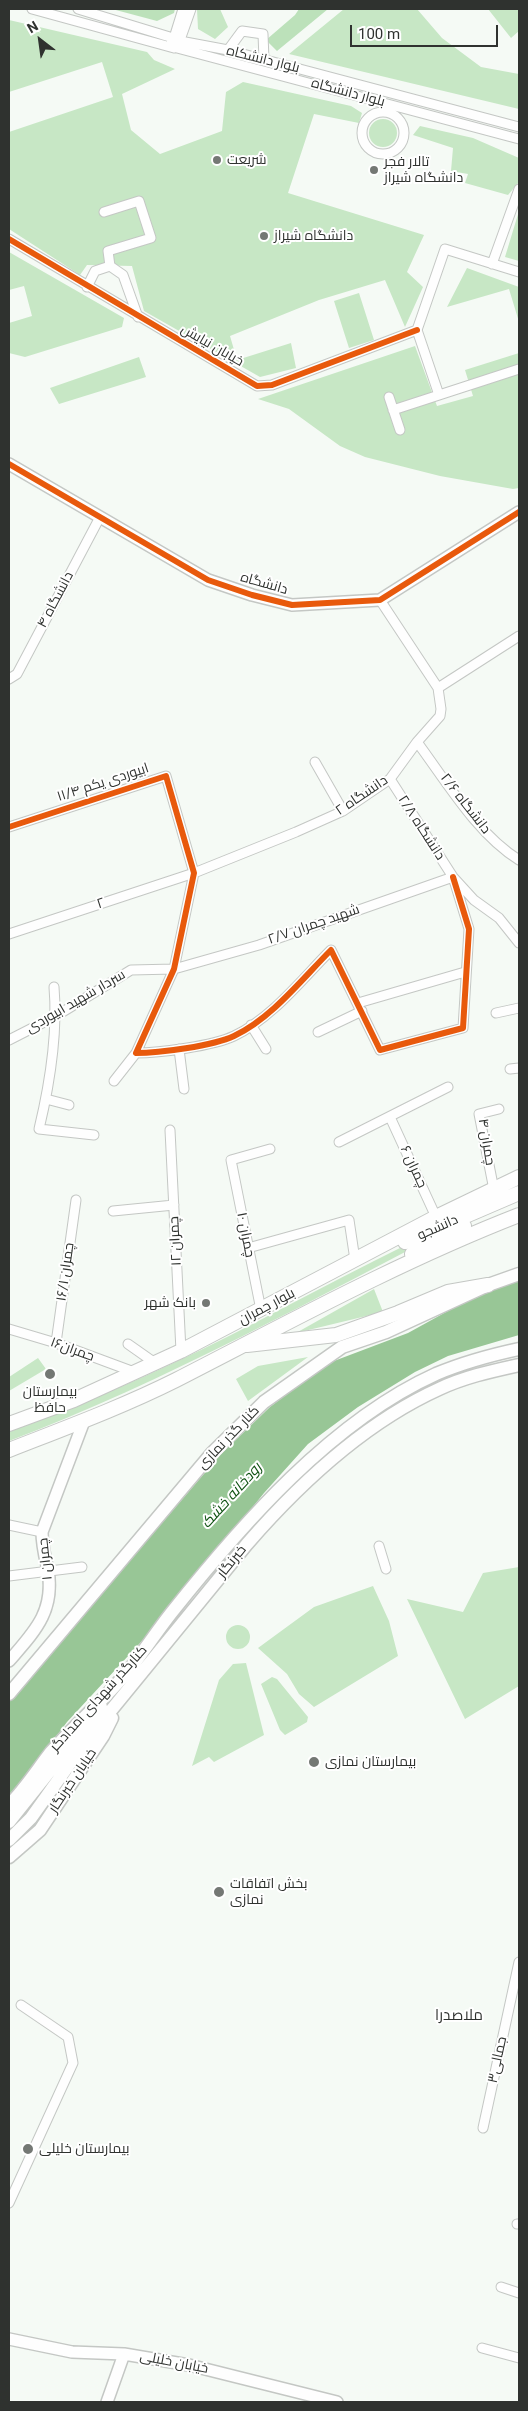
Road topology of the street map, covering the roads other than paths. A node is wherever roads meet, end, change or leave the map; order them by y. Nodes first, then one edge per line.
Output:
1 (32, 9) edge
2 (78, 9) edge
3 (184, 9) edge
4 (191, 9) edge
5 (176, 42) junction
6 (228, 50) junction
7 (264, 60) junction
8 (519, 127) edge
9 (519, 139) edge
10 (402, 140) joint
11 (519, 190) edge
12 (104, 212) dead end
13 (9, 239) edge
14 (492, 264) junction
15 (110, 266) junction
16 (519, 272) edge
17 (87, 287) junction
18 (138, 317) junction
19 (417, 330) junction
20 (519, 369) edge
21 (439, 395) junction
22 (389, 397) dead end
23 (393, 410) junction
24 (400, 430) dead end
25 (9, 464) edge
26 (519, 512) edge
27 (100, 517) junction
28 (380, 600) junction
29 (519, 636) edge
30 (9, 679) edge
31 (438, 688) junction
32 (417, 742) junction
33 (315, 762) dead end
34 (390, 779) junction
35 (343, 811) junction
36 (9, 827) edge
37 (519, 860) edge
38 (194, 873) junction
39 (453, 876) junction
40 (9, 934) edge
41 (519, 944) edge
42 (174, 969) junction
43 (465, 972) junction
44 (54, 987) dead end
45 (360, 1007) junction
46 (519, 1008) edge
47 (496, 1013) dead end
48 (56, 1016) junction
49 (251, 1025) junction
50 (318, 1032) dead end
51 (9, 1040) edge
52 (179, 1049) junction
53 (266, 1049) dead end
54 (136, 1053) junction
55 (114, 1081) dead end
56 (448, 1087) dead end
57 (184, 1089) dead end
58 (46, 1099) junction
59 (69, 1105) dead end
60 (499, 1109) dead end
61 (390, 1116) junction
62 (170, 1130) dead end
63 (94, 1135) dead end
64 (339, 1142) dead end
65 (270, 1149) dead end
66 (519, 1178) edge
67 (494, 1190) junction
68 (519, 1193) edge
69 (76, 1200) dead end
70 (519, 1202) edge
71 (174, 1205) junction
72 (113, 1211) dead end
73 (519, 1215) edge
74 (436, 1216) junction
75 (248, 1248) junction
76 (355, 1260) junction
77 (519, 1274) edge
78 (365, 1283) junction
79 (488, 1285) junction
80 (261, 1310) junction
81 (9, 1329) edge
82 (56, 1343) junction
83 (128, 1344) dead end
84 (237, 1347) junction
85 (519, 1349) edge
86 (181, 1351) junction
87 (155, 1363) junction
88 (519, 1365) edge
89 (135, 1372) junction
90 (84, 1421) junction
91 (9, 1424) edge
92 (9, 1450) edge
93 (9, 1525) edge
94 (42, 1532) junction
95 (378, 1546) dead end
96 (82, 1567) dead end
97 (386, 1569) dead end
98 (48, 1571) junction
99 (9, 1576) edge
100 (9, 1661) edge
101 (128, 1671) junction
102 (9, 1694) edge
103 (124, 1695) junction
104 (9, 1805) edge
105 (9, 1822) edge
106 (9, 1840) edge
107 (9, 1857) edge
108 (519, 1962) edge
109 (21, 2005) dead end
110 (483, 2128) dead end
111 (9, 2202) edge
112 (501, 2287) dead end
113 (519, 2293) edge
114 (9, 2339) edge
115 (482, 2348) dead end
116 (124, 2354) junction
117 (519, 2358) edge
118 (107, 2402) edge
119 (337, 2402) edge

1 - 5 street, بلوار دانشکاه
2 - 5 street, بلوار دانشکاه
3 - 5 street
4 - 5 street
5 - 6 street, بلوار دانشکاه
5 - 9 street, بلوار دانشگاه
6 - 7 street, بلوار دانشکاه
6 - 7 street
7 - 8 street, بلوار دانشکاه
10 - 10 street
11 - 14 street
12 - 15 street
13 - 17 street, خیابان نیایش
14 - 16 street
14 - 19 street
15 - 17 street
15 - 18 street
17 - 18 street, خیابان نیایش
18 - 19 street, خیابان نیایش
19 - 21 street
20 - 21 street
21 - 23 street
22 - 23 street
23 - 24 street
25 - 27 street, دانشگاه
26 - 28 street, دانشگاه
27 - 28 street, دانشگاه
27 - 30 street, ۴ دانشگاه
28 - 31 street, ۲ دانشگاه
29 - 31 street
31 - 32 street, ۲ دانشگاه
32 - 34 street, ۲ دانشگاه
32 - 37 street, ۲/۶ دانشگاه
33 - 35 street
34 - 35 street, ۲ دانشگاه
34 - 39 street, ۲/۸ دانشگاه
35 - 38 street, ۲ دانشگاه
36 - 38 street, ۱۱/۴ ابیوردی یکم
38 - 40 street, ۲
38 - 42 street
39 - 41 street
39 - 42 street, ۲/۷ شهید چمران
39 - 43 street
42 - 48 street, سردار شهید ابیوردی
42 - 54 street
43 - 45 street
43 - 45 street
44 - 48 street
45 - 49 street
45 - 50 street
46 - 47 street
48 - 51 street, سردار شهید ابیوردی
48 - 58 street
49 - 52 street
49 - 53 street
52 - 54 street
52 - 57 street
54 - 55 street
56 - 61 street
58 - 59 street
58 - 63 street
60 - 67 street, ۴ چمران
61 - 64 street
61 - 74 street, ۶ چمران
62 - 71 street, ۱۲ چمران
65 - 75 street, ۱۰ چمران
66 - 67 main road, بلوار چمران
67 - 74 main road, بلوار چمران
68 - 76 main road, دانشجو
69 - 82 street, ۱۶/۱ چمران
70 - 78 main road, دانشجو
71 - 72 street
71 - 86 street, ۱۲ چمران
73 - 78 main road, بلوار چمران
74 - 76 main road, بلوار چمران
75 - 76 street
75 - 80 street, ۱۰ چمران
76 - 80 main road, بلوار چمران
77 - 79 main road, کنار گذر نمازی
78 - 84 main road, بلوار چمران
79 - 84 main road
79 - 102 main road, کنار گذر نمازی
80 - 86 main road, بلوار چمران
81 - 82 street, چمران۱۶
82 - 89 street, چمران۱۶
83 - 87 street
84 - 90 main road, بلوار چمران
85 - 101 main road, کنارگذر شهدای امدادگر
86 - 87 main road, بلوار چمران
87 - 89 main road, بلوار چمران
88 - 103 main road, خبرنگار
89 - 91 main road, بلوار چمران
90 - 92 main road, بلوار چمران
90 - 94 street, چمران ۱
93 - 94 street
94 - 98 street, چمران ۱
95 - 97 street
96 - 98 street
98 - 99 street
98 - 100 street, چمران ۱
101 - 104 main road, کنارگذر شهدای امدادگر
101 - 105 main road
103 - 106 main road, خبرنگار
103 - 107 main road, خیابان خبرنگار
108 - 110 street, جمالی۳
109 - 111 street
112 - 113 street
114 - 116 street, خیابان خلیلی
115 - 117 street
116 - 118 street
116 - 119 street, خیابان خلیلی

